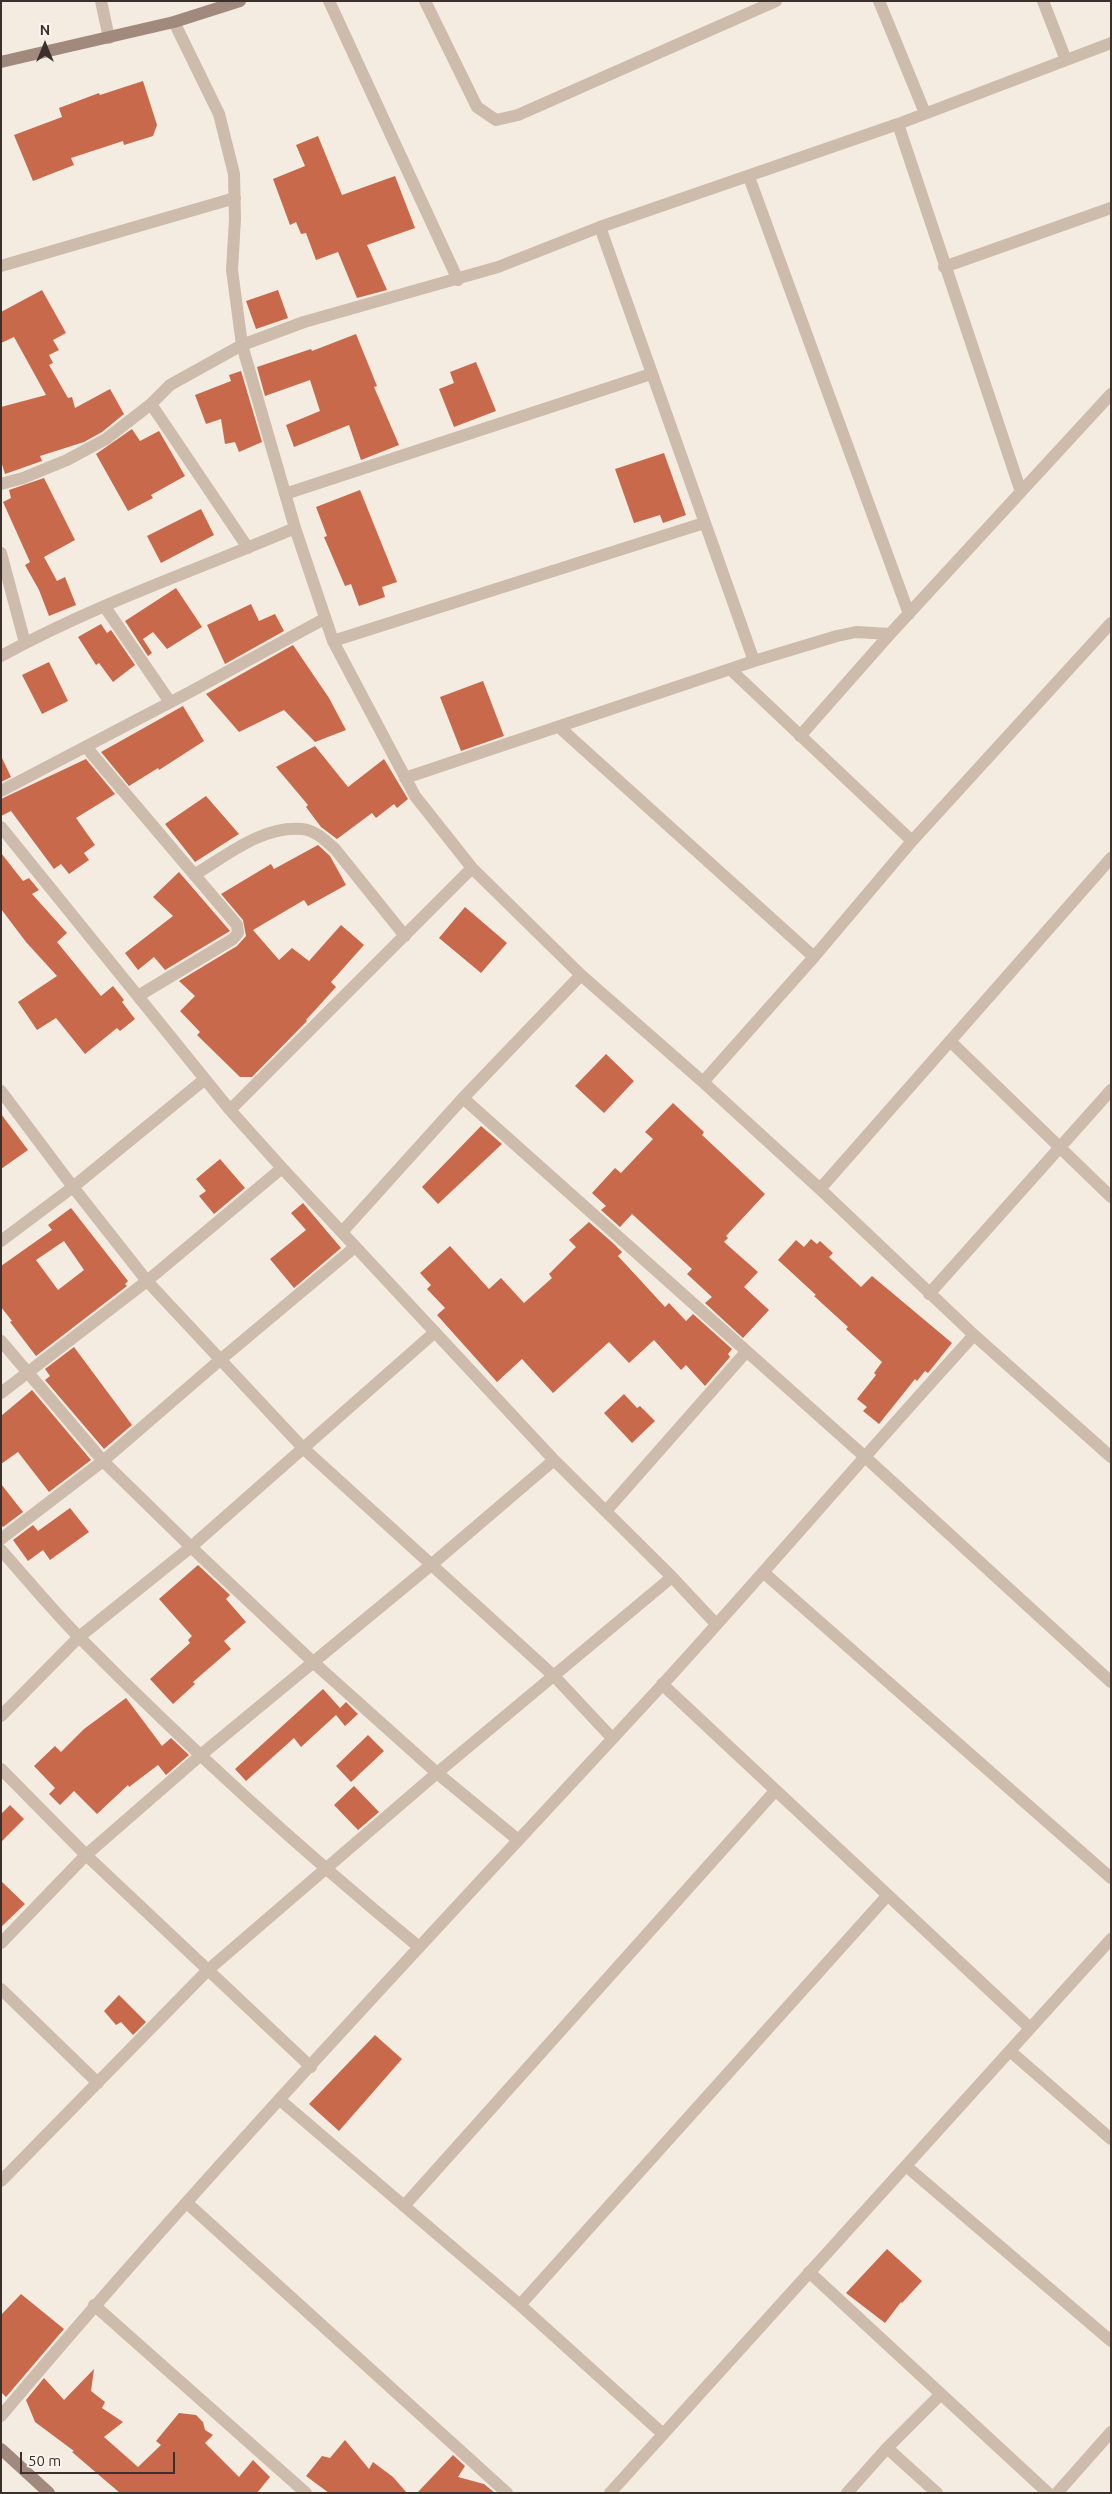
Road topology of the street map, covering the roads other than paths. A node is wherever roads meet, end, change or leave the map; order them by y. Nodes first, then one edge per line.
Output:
1 (101, 1) edge
2 (240, 1) edge
3 (329, 1) edge
4 (425, 1) edge
5 (776, 1) edge
6 (879, 1) edge
7 (1043, 1) edge
8 (174, 22) junction
9 (109, 38) junction
10 (1111, 43) edge
11 (1066, 60) junction
12 (1, 62) edge
13 (925, 113) junction
14 (898, 124) junction
15 (749, 177) junction
16 (235, 198) junction
17 (1111, 208) edge
18 (600, 227) junction
19 (1, 266) edge
20 (944, 267) junction
21 (458, 280) junction
22 (242, 345) junction
23 (651, 374) junction
24 (1111, 394) edge
25 (151, 404) junction
26 (1, 484) edge
27 (1021, 492) junction
28 (285, 494) junction
29 (704, 523) junction
30 (295, 528) junction
31 (248, 548) junction
32 (1, 553) edge
33 (105, 607) junction
34 (909, 614) junction
35 (324, 619) junction
36 (1111, 623) edge
37 (890, 634) junction
38 (332, 641) junction
39 (25, 643) junction
40 (1, 656) edge
41 (754, 661) junction
42 (730, 669) junction
43 (170, 702) junction
44 (559, 727) junction
45 (800, 736) junction
46 (86, 747) junction
47 (405, 778) junction
48 (1, 791) edge
49 (1, 827) edge
50 (912, 841) junction
51 (1111, 858) edge
52 (472, 868) junction
53 (194, 875) junction
54 (405, 936) junction
55 (814, 957) junction
56 (581, 976) junction
57 (138, 996) junction
58 (951, 1042) junction
59 (205, 1079) junction
60 (703, 1082) junction
61 (1111, 1090) edge
62 (1, 1091) edge
63 (463, 1098) junction
64 (230, 1110) junction
65 (1059, 1147) junction
66 (282, 1168) junction
67 (73, 1187) junction
68 (820, 1189) junction
69 (1111, 1197) edge
70 (342, 1232) junction
71 (1, 1242) edge
72 (355, 1247) junction
73 (147, 1281) junction
74 (929, 1294) junction
75 (435, 1332) junction
76 (974, 1335) junction
77 (1, 1341) edge
78 (746, 1352) junction
79 (220, 1360) junction
80 (28, 1375) junction
81 (1, 1393) edge
82 (303, 1448) junction
83 (864, 1456) junction
84 (1111, 1457) edge
85 (554, 1460) junction
86 (103, 1461) junction
87 (606, 1511) junction
88 (1, 1539) edge
89 (191, 1547) junction
90 (1, 1550) edge
91 (431, 1566) junction
92 (763, 1572) junction
93 (672, 1577) junction
94 (716, 1624) junction
95 (79, 1637) junction
96 (313, 1662) junction
97 (555, 1677) junction
98 (1111, 1682) edge
99 (662, 1684) junction
100 (1, 1716) edge
101 (612, 1738) junction
102 (202, 1754) junction
103 (1, 1769) edge
104 (437, 1773) junction
105 (775, 1792) junction
106 (517, 1839) junction
107 (86, 1856) junction
108 (325, 1870) junction
109 (1111, 1878) edge
110 (887, 1896) junction
111 (1111, 1939) edge
112 (1, 1943) edge
113 (419, 1947) junction
114 (208, 1970) junction
115 (1, 1989) edge
116 (1030, 2028) junction
117 (1010, 2051) junction
118 (310, 2067) junction
119 (98, 2082) junction
120 (280, 2100) junction
121 (1111, 2139) edge
122 (906, 2166) junction
123 (1, 2182) edge
124 (187, 2203) junction
125 (404, 2206) junction
126 (809, 2272) junction
127 (94, 2305) junction
128 (520, 2305) junction
129 (1111, 2341) edge
130 (941, 2394) junction
131 (1, 2416) edge
132 (1111, 2432) edge
133 (663, 2434) junction
134 (887, 2448) junction
135 (1, 2449) edge
136 (49, 2493) edge
137 (306, 2493) edge
138 (507, 2493) edge
139 (610, 2493) edge
140 (847, 2493) edge
141 (937, 2493) edge
142 (1048, 2493) edge
143 (1057, 2493) edge

1 - 9 street
2 - 8 main road
3 - 21 street
4 - 5 street
6 - 13 street
7 - 11 street
8 - 9 main road
8 - 16 street
9 - 12 main road
10 - 11 street
11 - 13 street
13 - 14 street
14 - 15 street
14 - 20 street
15 - 18 street
15 - 34 street
16 - 19 street
16 - 22 street
17 - 20 street
18 - 21 street
18 - 23 street
20 - 27 street
21 - 22 street
22 - 25 street
22 - 28 street
23 - 28 street
23 - 29 street
24 - 27 street
25 - 26 street
25 - 31 street
27 - 34 street
28 - 30 street
29 - 38 street
29 - 41 street
30 - 31 street
30 - 35 street
31 - 33 street
32 - 39 street
33 - 39 street
33 - 43 street
34 - 37 street
35 - 38 street
35 - 43 street
36 - 50 street
37 - 41 street
37 - 45 street
38 - 47 street
39 - 40 street
41 - 42 street
42 - 44 street
42 - 45 street
43 - 46 street
44 - 47 street
44 - 55 street
45 - 50 street
46 - 48 street
46 - 53 street
47 - 52 street
49 - 57 street
50 - 55 street
51 - 58 street
52 - 54 street
52 - 56 street
53 - 54 street
53 - 57 street
54 - 64 street
55 - 60 street
56 - 60 street
56 - 63 street
57 - 59 street
58 - 65 street
58 - 68 street
59 - 64 street
59 - 67 street
60 - 68 street
61 - 65 street
62 - 67 street
63 - 70 street
63 - 78 street
64 - 66 street
65 - 69 street
65 - 74 street
66 - 70 street
66 - 73 street
67 - 71 street
67 - 73 street
68 - 74 street
70 - 72 street
72 - 75 street
72 - 79 street
73 - 79 street
73 - 80 street
74 - 76 street
75 - 82 street
75 - 85 street
76 - 83 street
76 - 84 street
77 - 80 street
78 - 83 street
78 - 87 street
79 - 82 street
79 - 86 street
80 - 81 street
80 - 86 street
82 - 89 street
82 - 91 street
83 - 92 street
83 - 98 street
85 - 87 street
85 - 91 street
86 - 88 street
86 - 89 street
87 - 93 street
89 - 95 street
89 - 96 street
90 - 95 street
91 - 96 street
91 - 97 street
92 - 94 street
92 - 109 street
93 - 94 street
93 - 97 street
94 - 99 street
95 - 100 street
95 - 102 street
96 - 102 street
96 - 104 street
97 - 101 street
97 - 104 street
99 - 101 street
99 - 105 street
101 - 106 street
102 - 107 street
102 - 108 street
103 - 107 street
104 - 106 street
104 - 108 street
105 - 110 street
105 - 125 street
106 - 113 street
107 - 112 street
107 - 114 street
108 - 113 street
108 - 114 street
110 - 116 street
110 - 128 street
111 - 116 street
113 - 118 street
114 - 118 street
114 - 119 street
115 - 119 street
116 - 117 street
117 - 121 street
117 - 122 street
118 - 120 street
119 - 123 street
120 - 124 street
120 - 125 street
122 - 126 street
122 - 129 street
124 - 127 street
124 - 138 street
125 - 128 street
126 - 130 street
126 - 133 street
127 - 131 street
127 - 137 street
128 - 133 street
130 - 134 street
130 - 142 street
132 - 143 street
133 - 139 street
134 - 140 street
134 - 141 street
135 - 136 main road

